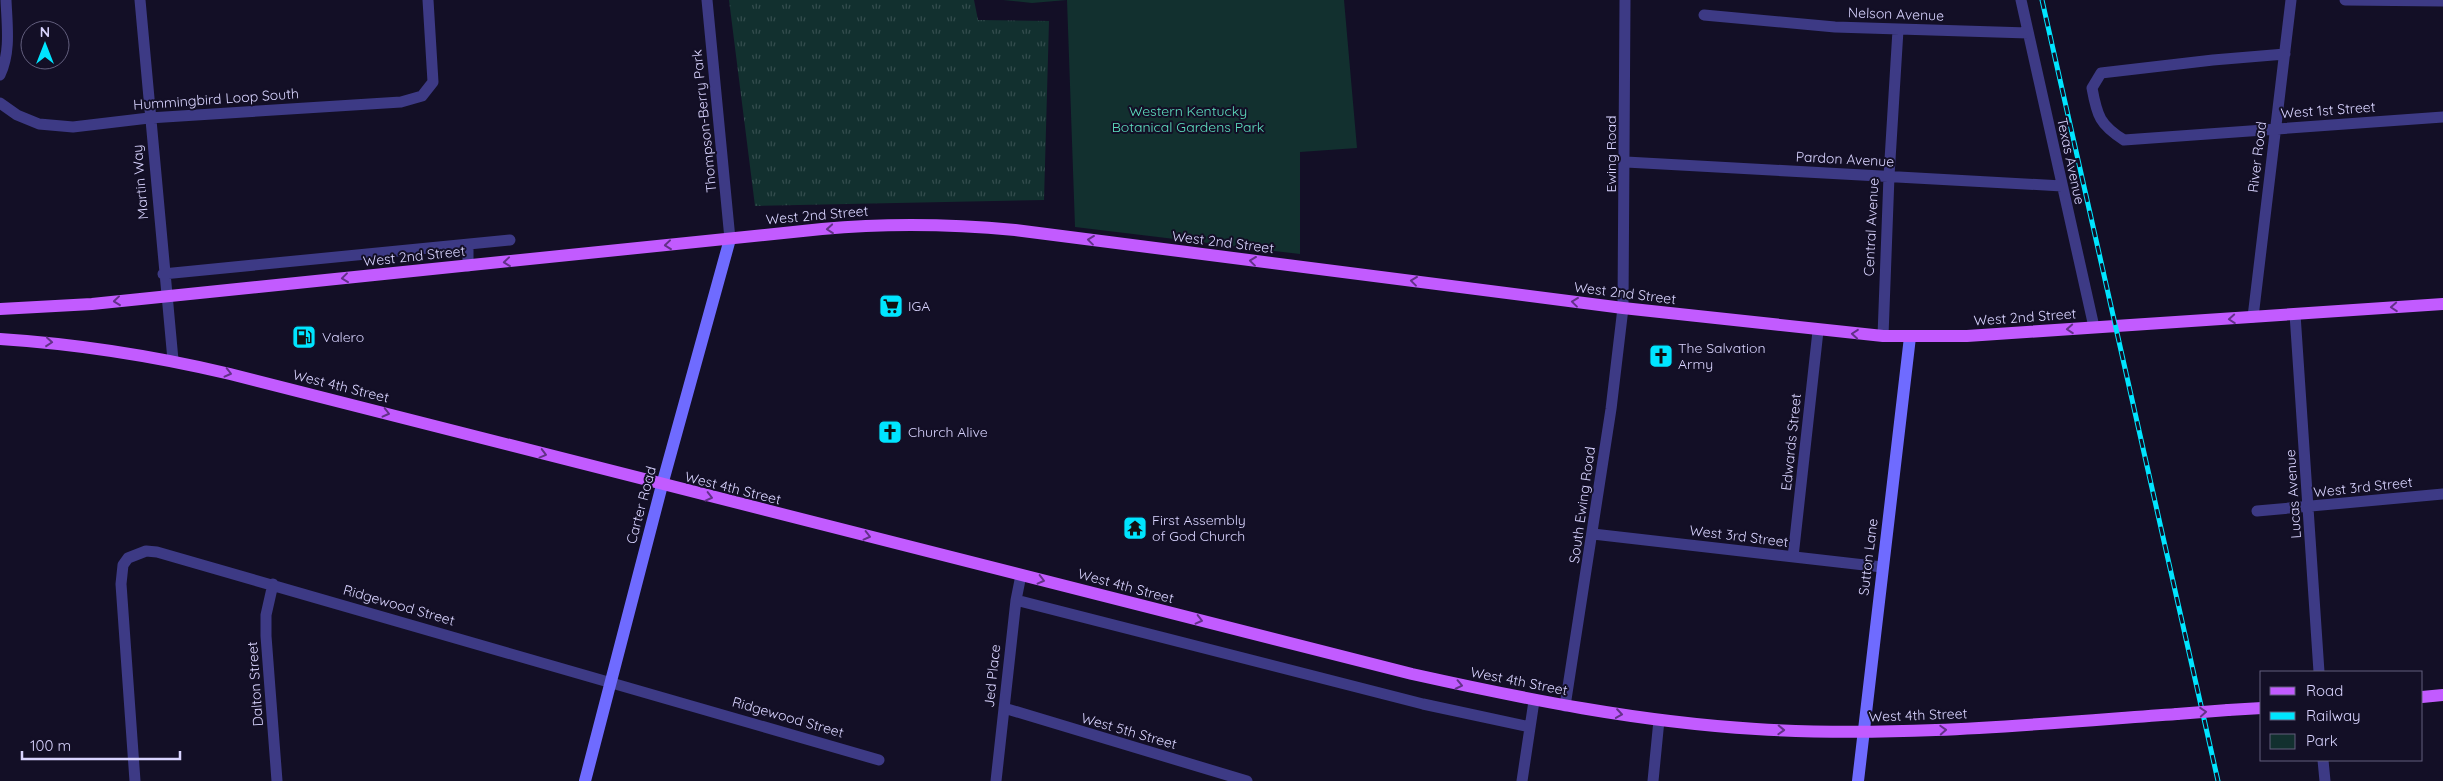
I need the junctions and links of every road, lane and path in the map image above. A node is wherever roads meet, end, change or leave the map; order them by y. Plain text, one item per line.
1 (6, 0) edge
2 (140, 0) edge
3 (428, 0) edge
4 (708, 0) edge
5 (1626, 0) edge
6 (2021, 0) edge
7 (2291, 0) edge
8 (2345, 0) edge
9 (2443, 0) edge
10 (1704, 16) dead end
11 (1898, 30) junction
12 (2028, 33) junction
13 (2285, 54) junction
14 (0, 75) edge
15 (0, 102) edge
16 (2443, 117) edge
17 (149, 118) junction
18 (2276, 129) junction
19 (1626, 162) junction
20 (1889, 176) junction
21 (2062, 186) junction
22 (730, 239) junction
23 (510, 240) dead end
24 (468, 245) junction
25 (468, 266) junction
26 (164, 274) junction
27 (166, 297) junction
28 (2443, 304) edge
29 (1623, 308) junction
30 (0, 309) edge
31 (2296, 314) junction
32 (2253, 317) junction
33 (2094, 327) junction
34 (1818, 330) junction
35 (1883, 336) junction
36 (1910, 337) junction
37 (0, 339) edge
38 (173, 360) junction
39 (662, 485) junction
40 (2443, 494) edge
41 (2309, 507) junction
42 (2257, 511) dead end
43 (1593, 534) junction
44 (1793, 557) junction
45 (1882, 567) junction
46 (1021, 575) junction
47 (273, 584) junction
48 (1016, 600) junction
49 (2319, 671) edge
50 (610, 682) junction
51 (2443, 696) edge
52 (2423, 697) edge
53 (1534, 701) junction
54 (1565, 706) junction
55 (1004, 708) junction
56 (2260, 708) edge
57 (1659, 720) junction
58 (1530, 727) junction
59 (1864, 732) junction
60 (879, 760) dead end
61 (2323, 761) edge
62 (135, 781) edge
63 (277, 781) edge
64 (585, 781) edge
65 (996, 781) edge
66 (1247, 781) edge
67 (1522, 781) edge
68 (1653, 781) edge
69 (1858, 781) edge
70 (2325, 781) edge

1 - 14 street
2 - 17 street, Martin Way
3 - 17 street, Hummingbird Loop South
4 - 22 street, Thompson-Berry Park
5 - 19 street, Ewing Road
6 - 12 street, Texas Avenue
7 - 13 street, River Road
8 - 9 street
10 - 11 street, Nelson Avenue
11 - 12 street, Nelson Avenue
11 - 20 street, Central Avenue
12 - 21 street, Texas Avenue
13 - 18 street, River Road
13 - 18 street, West 1st Street
15 - 17 street, Hummingbird Loop South
16 - 18 street, West 1st Street
17 - 26 street, Martin Way
18 - 32 street, River Road
19 - 20 street, Pardon Avenue
19 - 29 street, Ewing Road
20 - 21 street, Pardon Avenue
20 - 35 street, Central Avenue
21 - 33 street, Texas Avenue
22 -> 25 main road, West 2nd Street
29 -> 22 main road, West 2nd Street
22 - 39 main road, Carter Road
23 - 24 street, West 2nd Street
24 - 25 street
24 - 26 street, West 2nd Street
25 -> 27 main road, West 2nd Street
26 - 27 street, Martin Way
27 -> 30 main road, West 2nd Street
27 - 38 street, Martin Way
28 -> 31 main road, West 2nd Street
29 - 34 main road, West 2nd Street
29 - 43 street, South Ewing Road
31 - 32 main road, West 2nd Street
31 - 41 street, Lucas Avenue
32 -> 33 main road, West 2nd Street
33 -> 36 main road, West 2nd Street
35 -> 34 main road, West 2nd Street
34 - 44 street, Edwards Street
35 - 36 main road, West 2nd Street
36 - 45 main road, Sutton Lane
37 -> 38 main road, West 4th Street
38 -> 39 main road, West 4th Street
39 -> 46 main road, West 4th Street
39 - 50 main road, Carter Road
40 - 41 street, West 3rd Street
41 - 42 street, West 3rd Street
41 - 49 street, Lucas Avenue
43 - 44 street, West 3rd Street
43 - 54 street, South Ewing Road
44 - 45 street, West 3rd Street
45 - 59 main road, Sutton Lane
46 - 48 street, Jed Place
46 -> 53 main road, West 4th Street
47 - 50 street, Ridgewood Street
47 - 62 street, Ridgewood Street
47 - 63 street, Dalton Street
48 - 55 street, Jed Place
48 - 58 street
50 - 60 street, Ridgewood Street
50 - 64 main road, Carter Road
51 - 52 main road
53 - 54 main road, West 4th Street
53 - 58 street
54 -> 57 main road, West 4th Street
55 - 65 street, Jed Place
55 - 66 street, West 5th Street
59 -> 56 main road, West 4th Street, bridge
57 -> 59 main road, West 4th Street
57 - 68 street
58 - 67 street
59 - 69 main road, Sutton Lane
61 - 70 street

